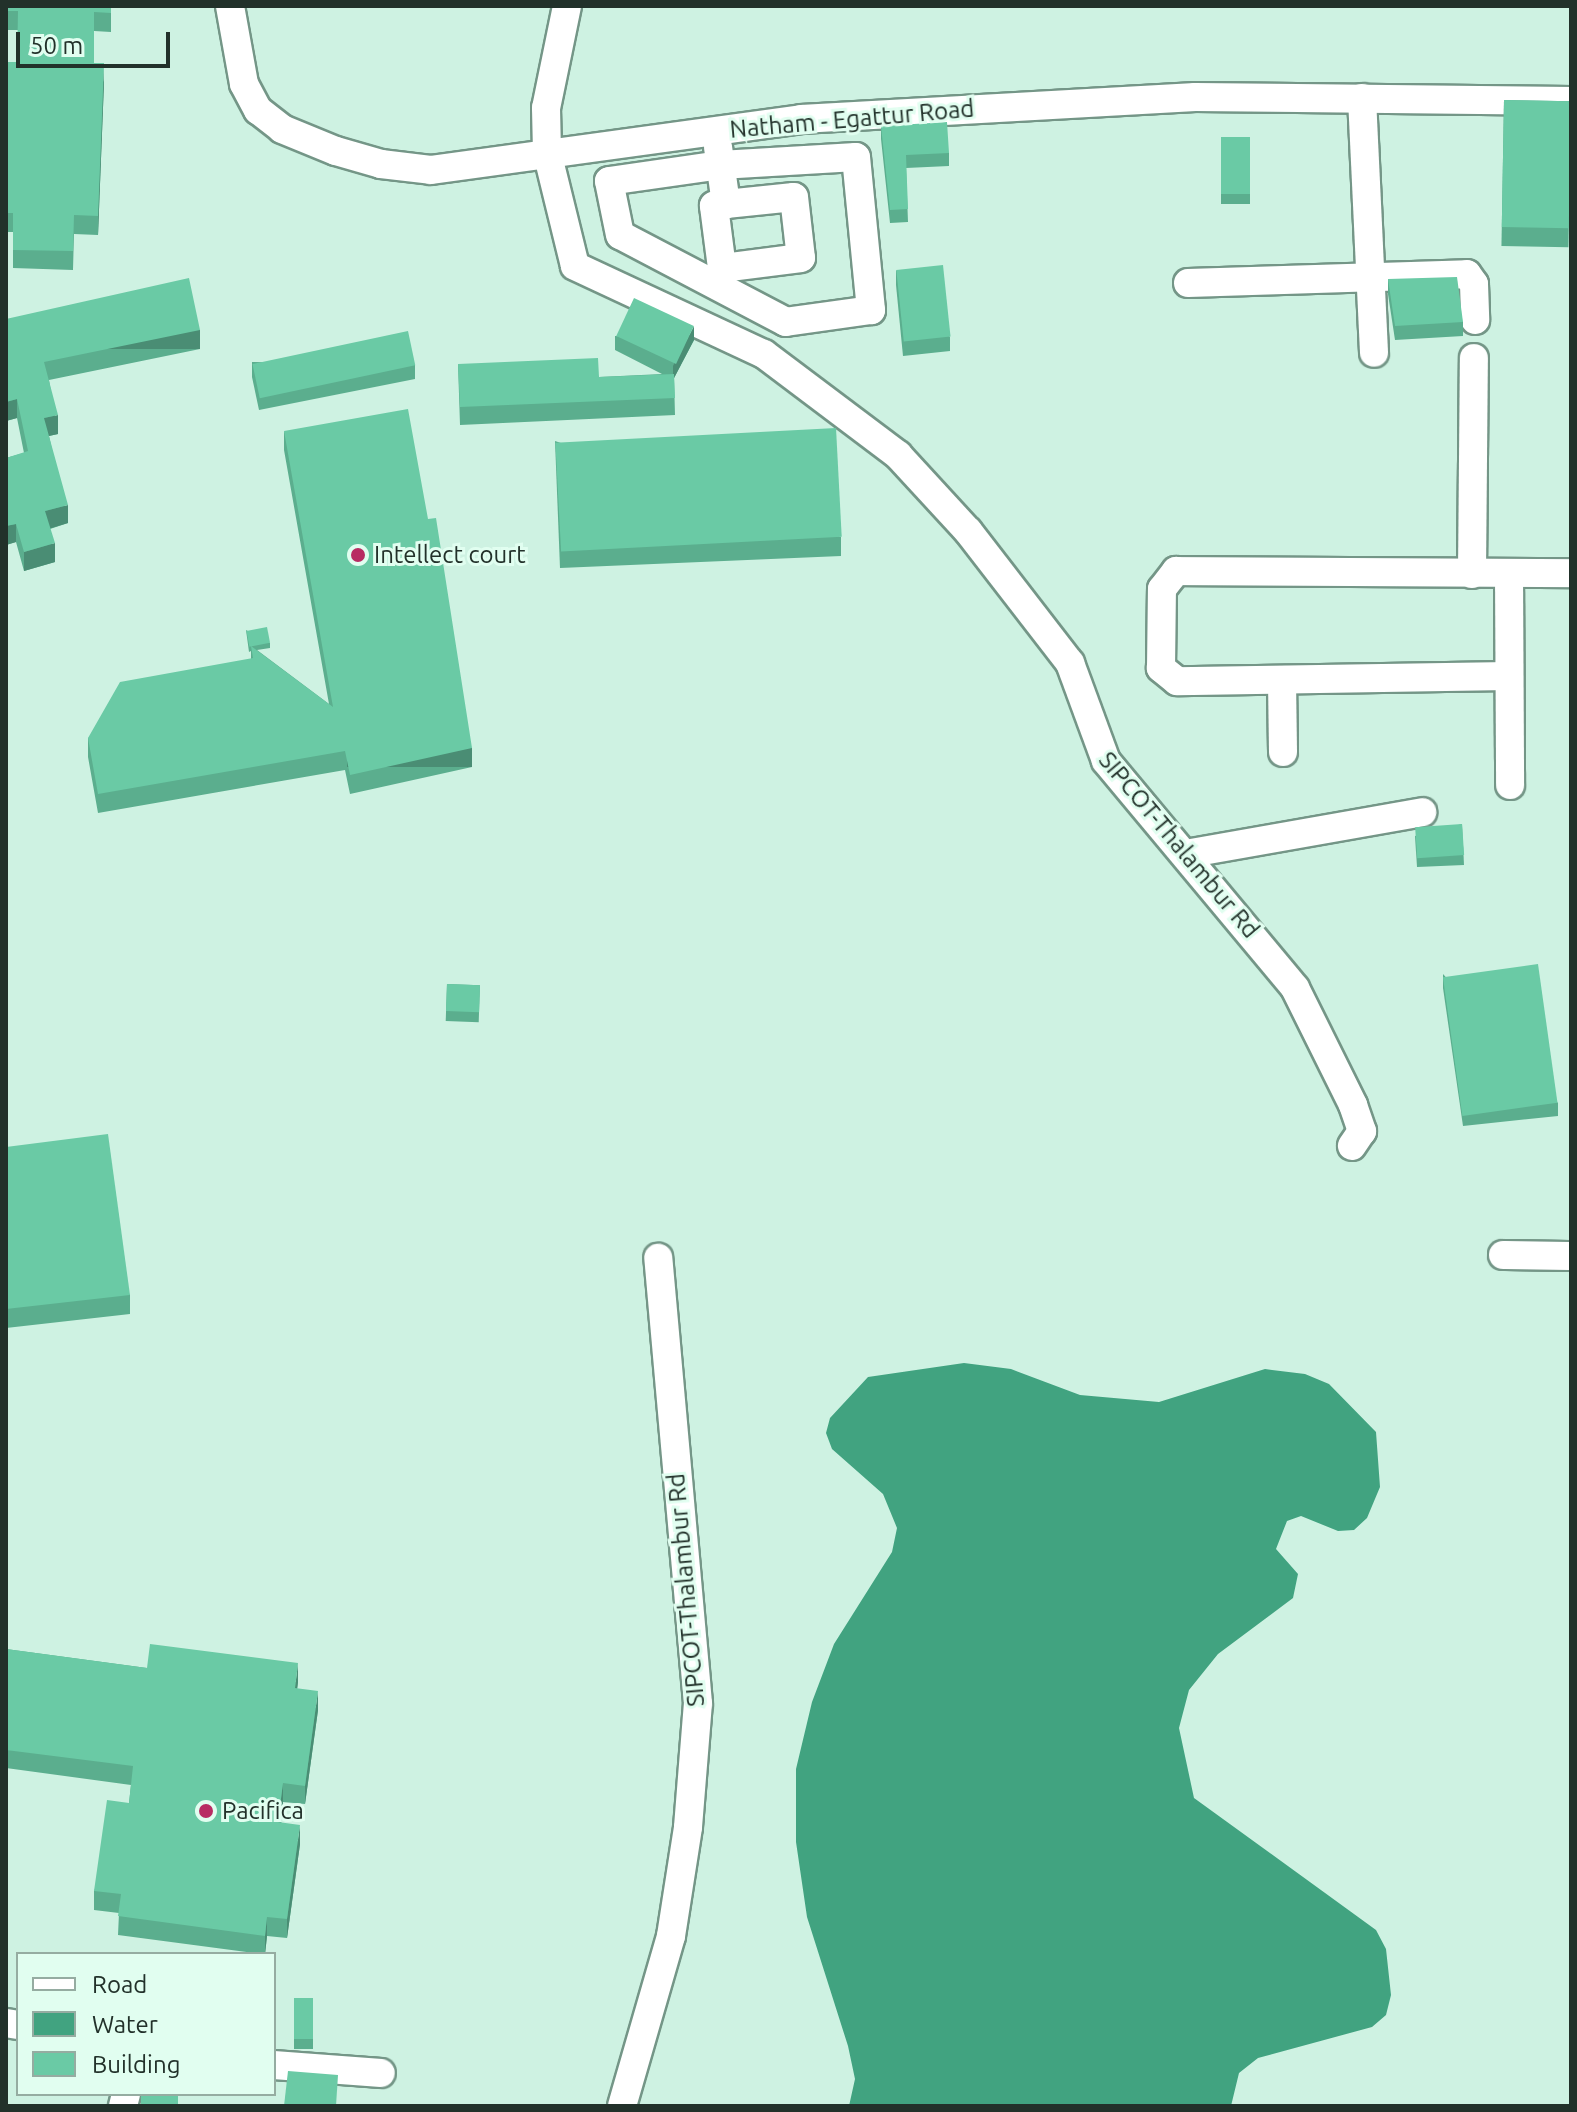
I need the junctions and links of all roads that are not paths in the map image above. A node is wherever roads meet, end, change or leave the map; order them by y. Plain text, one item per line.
1 (230, 6) edge
2 (567, 6) edge
3 (1362, 98) junction
4 (1571, 101) edge
5 (716, 130) junction
6 (547, 152) junction
7 (720, 165) junction
8 (726, 204) dead end
9 (1372, 277) junction
10 (1188, 283) dead end
11 (1475, 320) dead end
12 (1374, 353) dead end
13 (1474, 358) dead end
14 (1509, 573) junction
15 (1571, 573) edge
16 (1472, 574) junction
17 (1509, 676) junction
18 (1282, 680) junction
19 (1283, 752) dead end
20 (1510, 785) dead end
21 (1422, 812) dead end
22 (1185, 854) junction
23 (1352, 1146) dead end
24 (1503, 1255) dead end
25 (1571, 1256) edge
26 (658, 1258) dead end
27 (276, 2065) edge
28 (381, 2073) dead end
29 (622, 2106) edge

1 - 6 street, Natham - Egattur Road
2 - 6 street, SIPCOT-Thalambur Rd
3 - 4 street, Natham - Egattur Road
3 - 5 street, Natham - Egattur Road
3 - 9 street
5 - 6 street, Natham - Egattur Road
5 - 7 street
6 - 22 street, SIPCOT-Thalambur Rd
7 - 7 street
7 - 8 street
9 - 10 street
9 - 11 street
9 - 12 street
13 - 16 street
14 - 15 street
14 - 16 street
14 - 17 street
16 - 18 street
17 - 18 street
17 - 20 street
18 - 19 street
21 - 22 street
22 - 23 street, SIPCOT-Thalambur Rd
24 - 25 street
26 - 29 street, SIPCOT-Thalambur Rd
27 - 28 street

